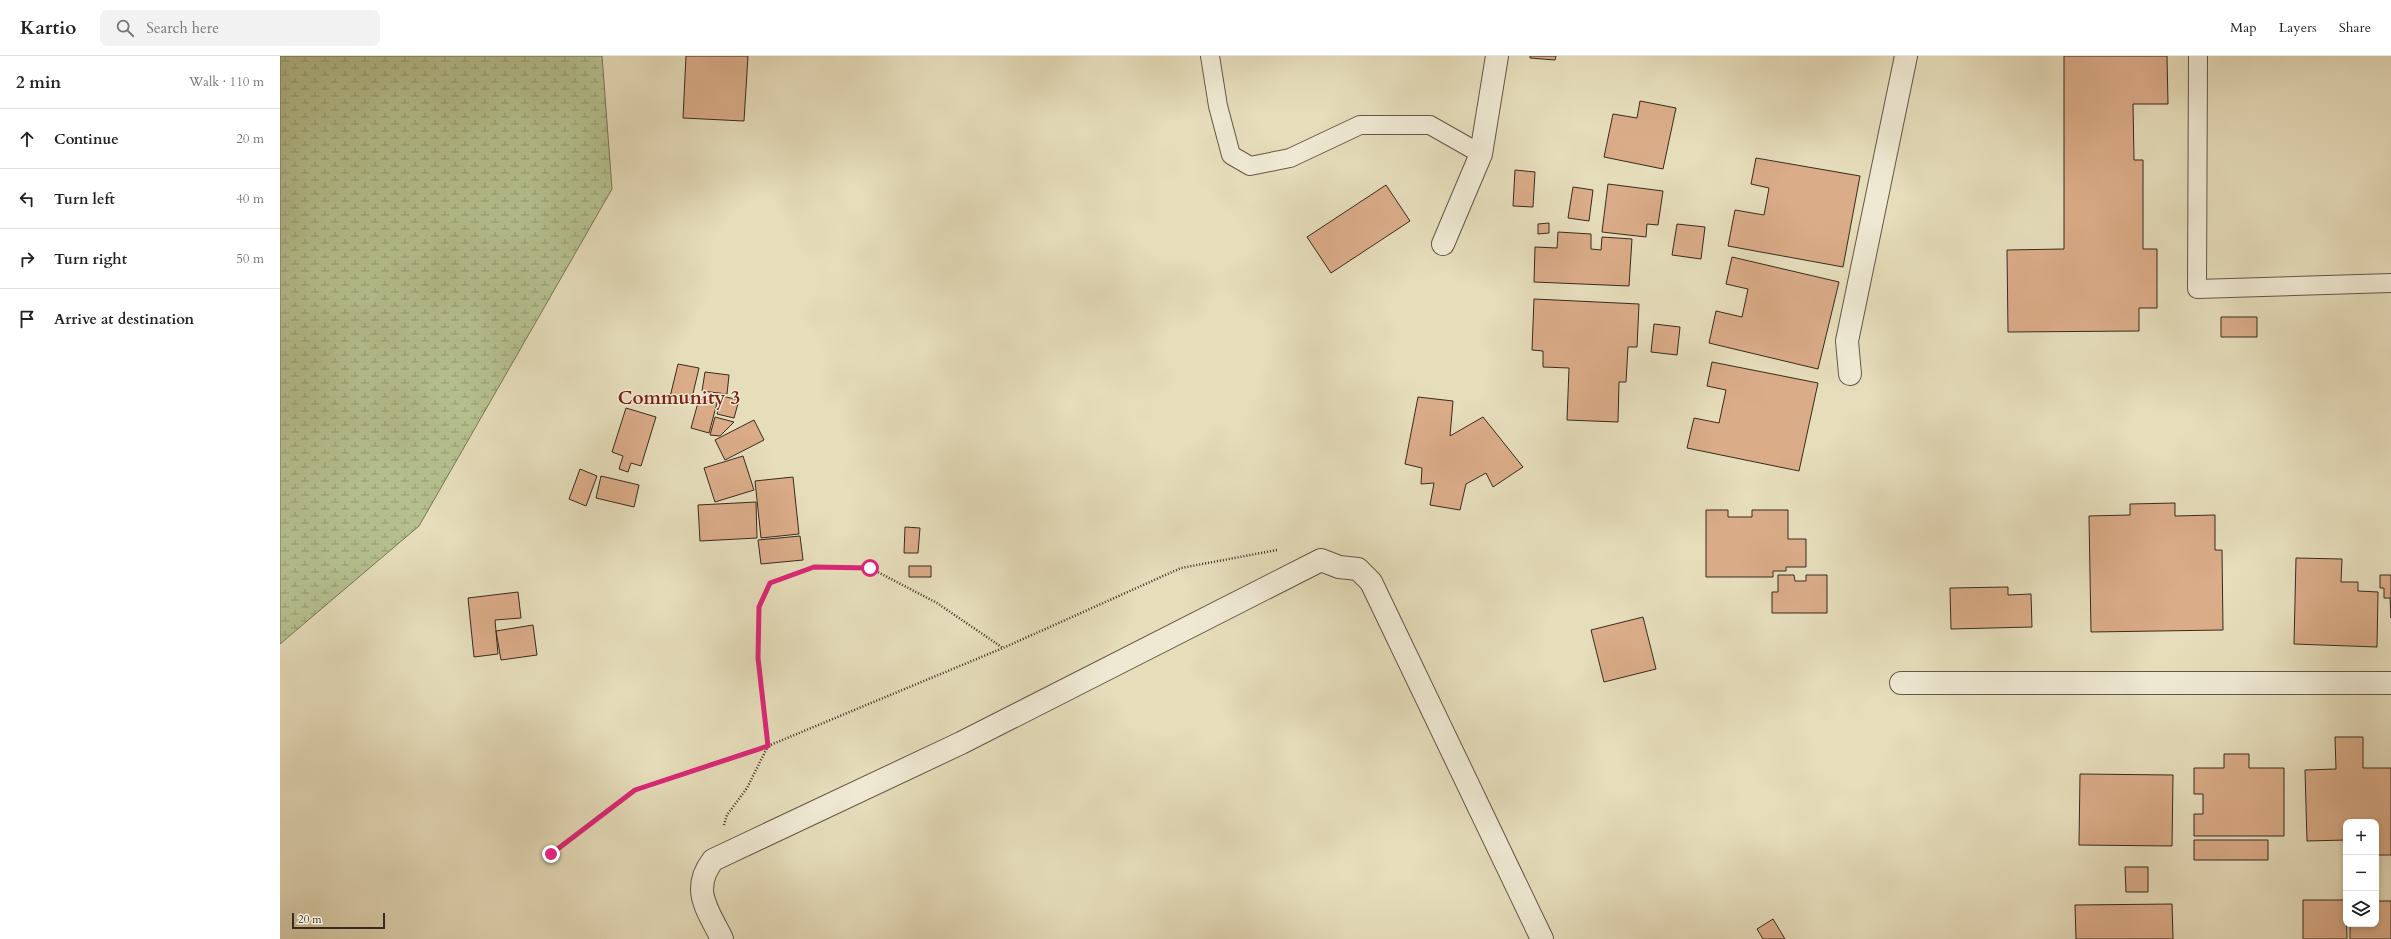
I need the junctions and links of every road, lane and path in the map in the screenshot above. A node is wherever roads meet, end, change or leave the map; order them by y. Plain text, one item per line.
1 (1210, 56) edge
2 (1497, 56) edge
3 (1906, 56) edge
4 (2198, 56) edge
5 (1481, 154) junction
6 (1443, 244) dead end
7 (2391, 283) edge
8 (1850, 374) dead end
9 (1321, 560) junction
10 (1004, 648) junction
11 (1901, 683) dead end
12 (2391, 683) edge
13 (768, 746) junction
14 (551, 854) dead end
15 (713, 860) junction
16 (722, 939) edge
17 (1542, 939) edge

1 - 5 lane
2 - 5 street
3 - 8 street
4 - 7 lane
5 - 6 street
9 - 10 path
9 - 15 street
9 - 17 street
10 - 13 path
10 - 13 path
11 - 12 street
13 - 14 path
13 - 15 path
15 - 16 street

